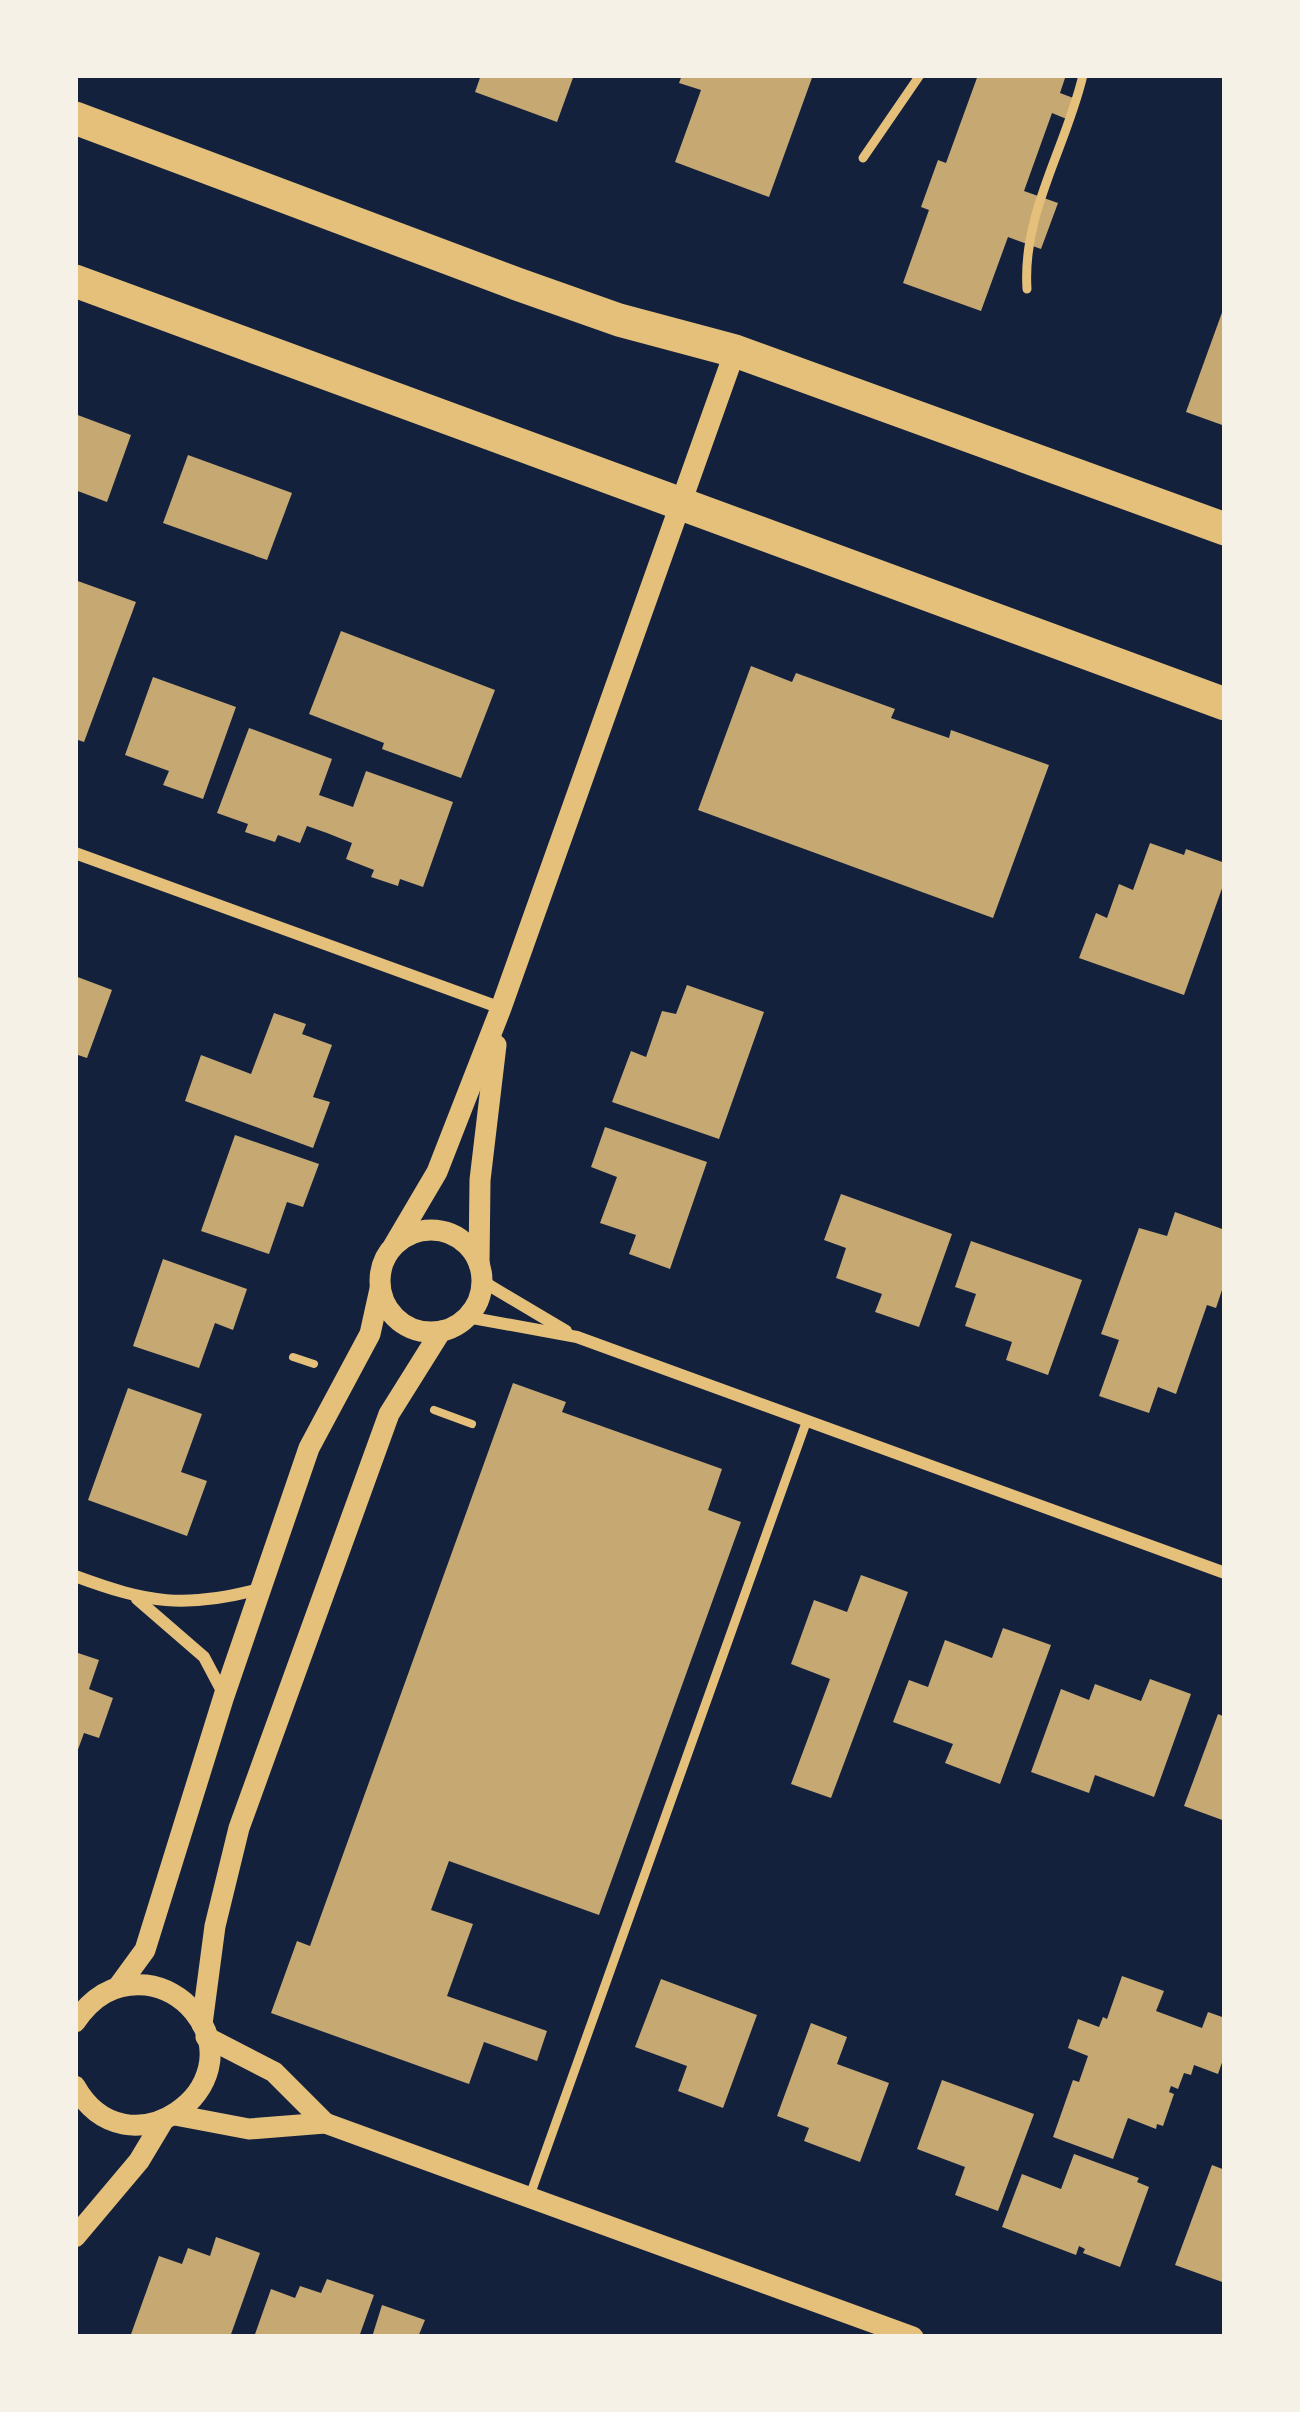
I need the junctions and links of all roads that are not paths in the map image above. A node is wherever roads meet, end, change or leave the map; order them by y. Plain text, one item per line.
1 (920, 75) edge
2 (1083, 75) edge
3 (75, 118) edge
4 (862, 158) dead end
5 (75, 281) edge
6 (1027, 290) dead end
7 (735, 351) junction
8 (682, 505) junction
9 (1225, 529) edge
10 (1225, 704) edge
11 (75, 853) edge
12 (501, 1008) junction
13 (394, 1245) junction
14 (481, 1273) junction
15 (380, 1289) junction
16 (466, 1317) junction
17 (441, 1331) junction
18 (577, 1337) junction
19 (807, 1420) junction
20 (1225, 1573) edge
21 (75, 1576) edge
22 (261, 1589) junction
23 (136, 1598) junction
24 (224, 1696) junction
25 (118, 1987) junction
26 (79, 2010) edge
27 (204, 2030) junction
28 (76, 2093) edge
29 (169, 2118) junction
30 (325, 2123) junction
31 (529, 2198) junction
32 (75, 2237) edge
33 (913, 2337) edge

1 - 4 lane
2 - 6 lane
3 - 7 highway
5 - 8 highway
7 - 8 street
7 - 9 highway
8 - 10 highway
8 - 12 street
11 - 12 street
12 - 13 street
12 - 14 street
13 - 14 street
13 - 15 street
14 - 16 street
14 - 18 street
15 - 17 street
15 - 22 street
16 - 17 street
16 - 18 street
17 - 27 street
18 - 19 street
19 - 20 street
19 - 31 lane
21 - 23 street
22 - 23 street
22 - 24 street
23 - 24 street
24 - 25 street
25 - 26 street
25 - 27 street
27 - 29 street
27 - 30 street
28 - 29 street
29 - 30 street
29 - 32 street
30 - 31 street
31 - 33 street

